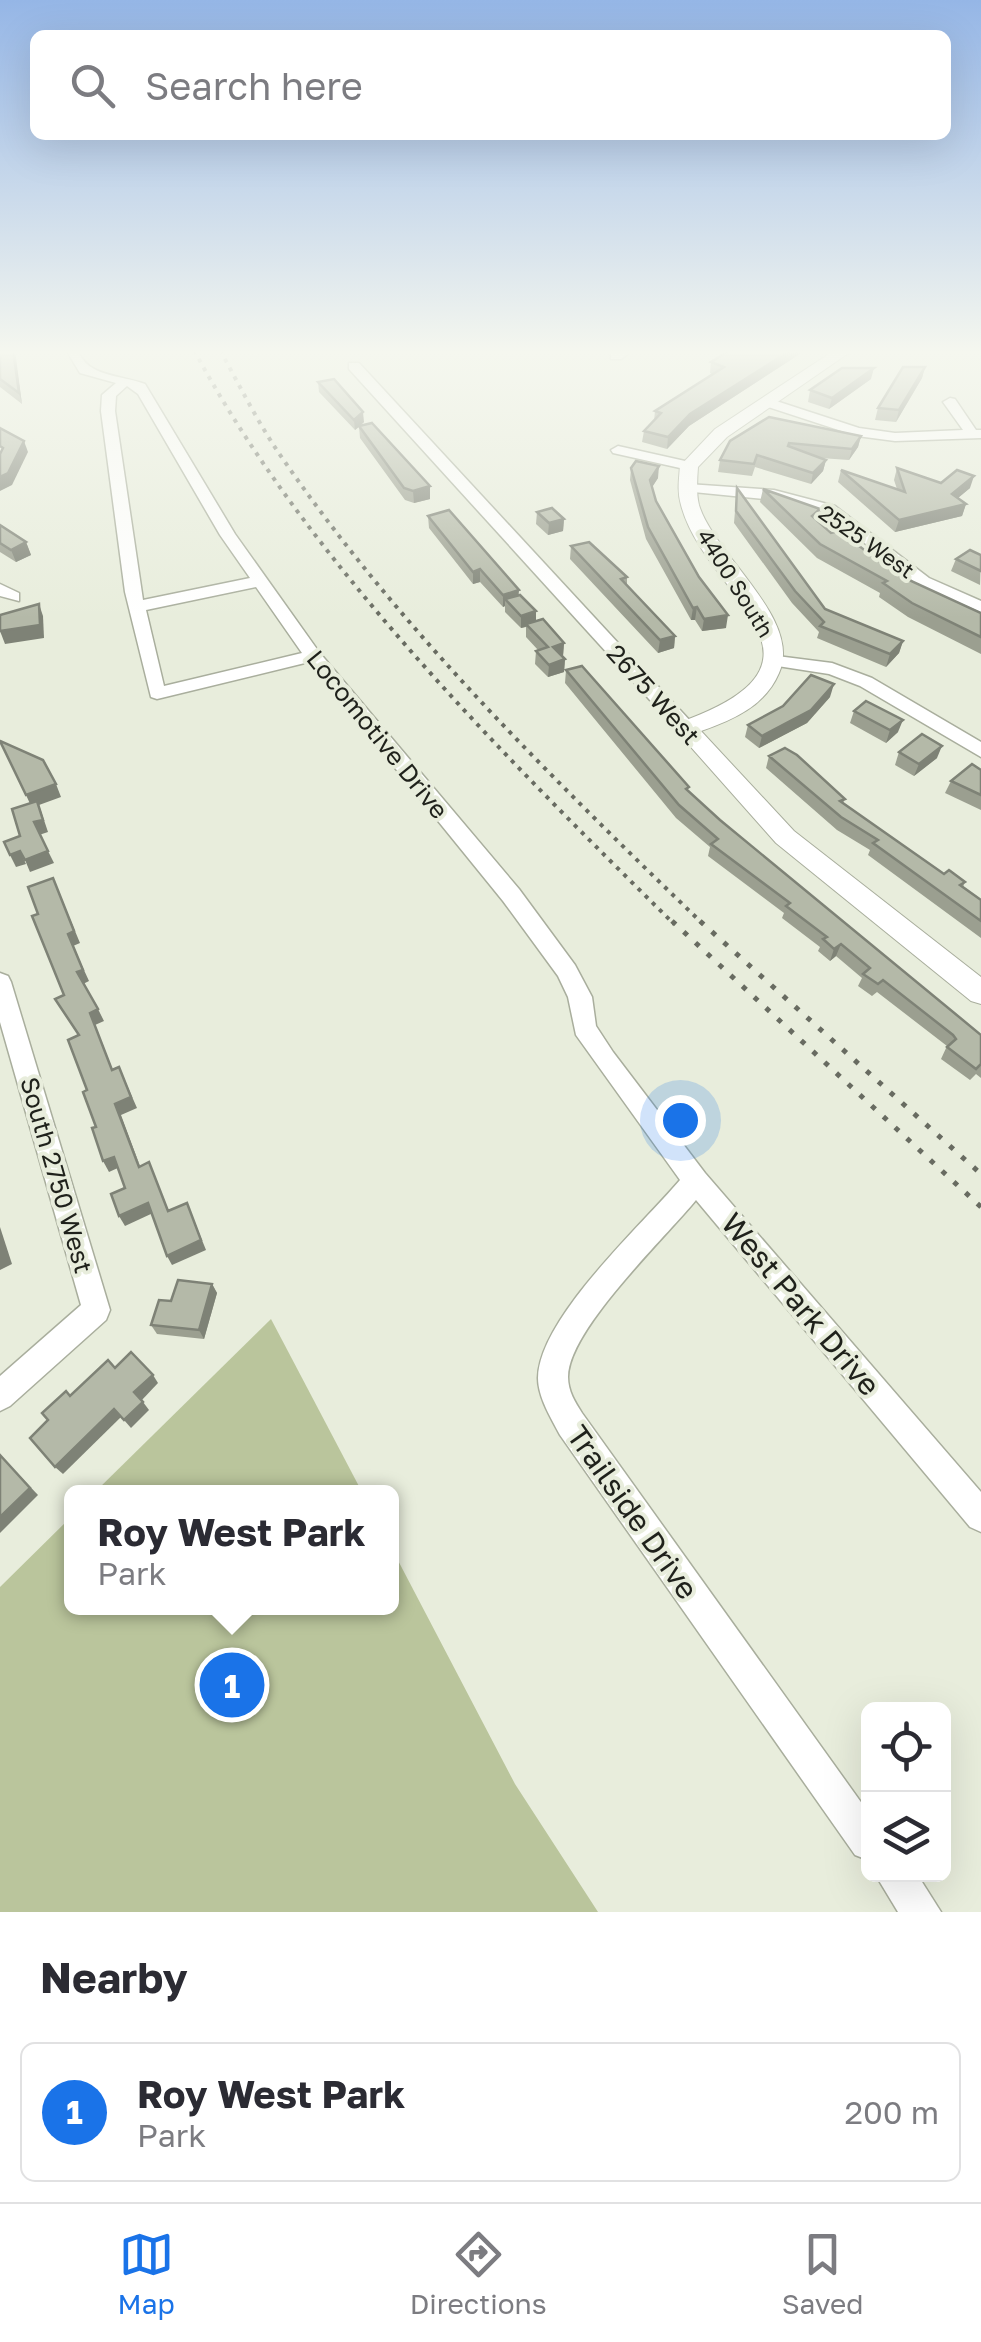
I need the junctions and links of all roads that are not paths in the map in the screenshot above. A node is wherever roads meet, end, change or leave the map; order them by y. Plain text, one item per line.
1 (113, 439) edge
2 (171, 439) edge
3 (421, 439) edge
4 (714, 439) edge
5 (618, 450) dead end
6 (689, 466) junction
7 (688, 488) junction
8 (261, 581) junction
9 (136, 606) junction
10 (981, 607) edge
11 (314, 656) junction
12 (776, 661) junction
13 (686, 728) junction
14 (981, 751) edge
15 (0, 982) edge
16 (981, 993) edge
17 (6, 1021) edge
18 (627, 1089) joint
19 (696, 1181) junction
20 (0, 1396) edge
21 (981, 1516) edge
22 (861, 1832) edge
23 (899, 1882) edge
24 (922, 1912) edge

1 - 9 street
2 - 8 street, Locomotive Drive
3 - 13 street, 2675 West
4 - 6 street
5 - 6 street
6 - 7 street, 4400 South
7 - 10 street, 2525 West
7 - 12 street, 4400 South
8 - 9 street
8 - 11 street, Locomotive Drive
9 - 11 street
11 - 18 street, Locomotive Drive
12 - 13 street, 4400 South
12 - 14 street
13 - 16 street, 2675 West
15 - 17 street, South 2750 West
17 - 20 street, South 2750 West
18 - 19 street, West Park Drive
19 - 21 street, West Park Drive
19 - 22 street, Trailside Drive
23 - 24 street

